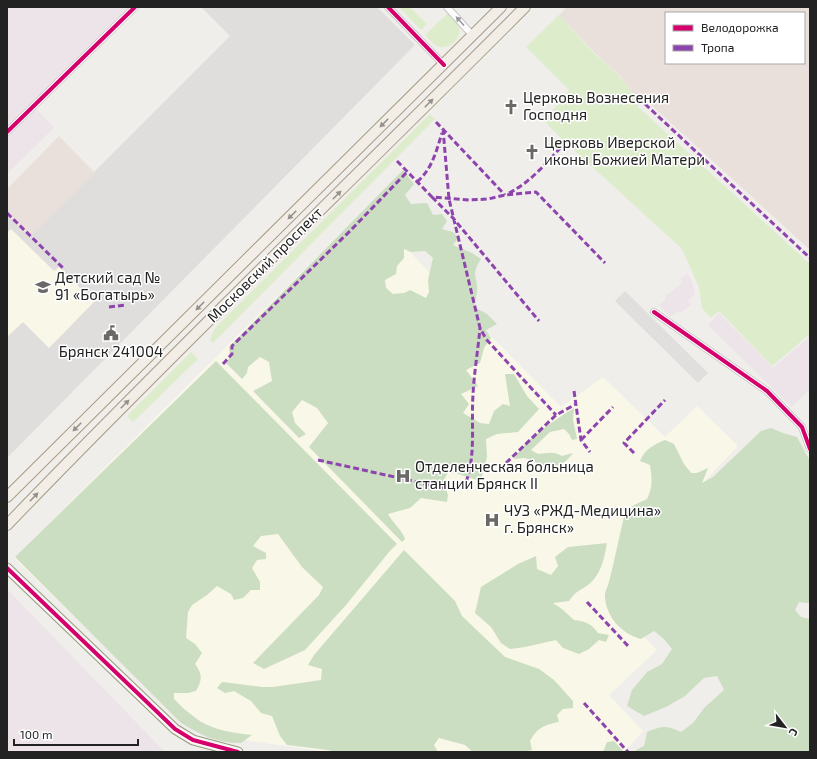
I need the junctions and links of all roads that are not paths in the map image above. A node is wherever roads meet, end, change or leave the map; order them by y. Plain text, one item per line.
1 (135, 7) edge
2 (388, 7) edge
3 (446, 7) edge
4 (501, 7) edge
5 (525, 7) edge
6 (473, 36) junction
7 (485, 47) junction
8 (444, 65) junction
9 (456, 76) junction
10 (7, 132) edge
11 (654, 312) dead end
12 (810, 449) edge
13 (7, 497) edge
14 (7, 525) edge
15 (7, 568) edge
16 (238, 752) edge

1 - 10 street
2 - 8 street
6 -> 3 street
4 - 6 main road, Московский проспект
5 - 7 main road, Московский проспект
6 - 7 main road
6 - 8 main road, Московский проспект
7 - 9 main road, Московский проспект
8 - 9 main road
8 -> 13 main road, Московский проспект
14 -> 9 main road, Московский проспект
11 - 12 street
15 - 16 street

